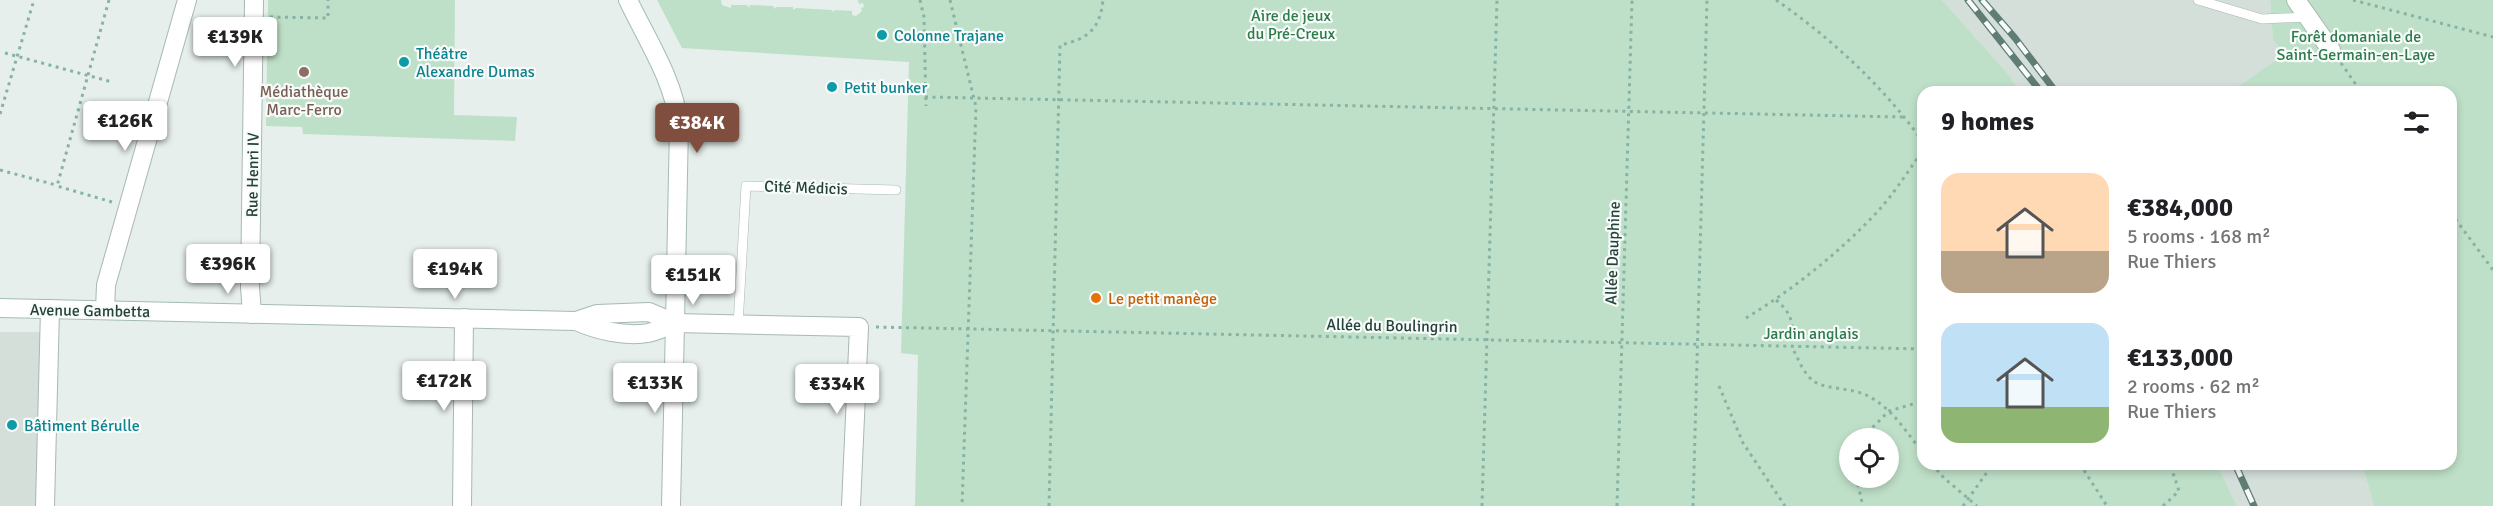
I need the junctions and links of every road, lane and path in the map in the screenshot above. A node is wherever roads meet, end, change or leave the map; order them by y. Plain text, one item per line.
1 (34, 0) edge
2 (109, 0) edge
3 (188, 0) edge
4 (328, 0) edge
5 (628, 0) edge
6 (920, 0) edge
7 (950, 0) edge
8 (1103, 0) edge
9 (1497, 0) edge
10 (1632, 0) edge
11 (1707, 0) edge
12 (1776, 0) edge
13 (2198, 0) edge
14 (2296, 0) edge
15 (2353, 0) edge
16 (254, 8) edge
17 (2308, 17) junction
18 (2493, 37) edge
19 (2331, 50) joint
20 (5, 53) dead end
21 (17, 57) junction
22 (88, 76) junction
23 (112, 82) dead end
24 (2357, 86) edge
25 (925, 97) junction
26 (975, 98) junction
27 (1058, 100) junction
28 (926, 105) dead end
29 (1493, 109) junction
30 (1629, 111) junction
31 (1704, 113) junction
32 (0, 114) edge
33 (1903, 117) junction
34 (1917, 134) edge
35 (1917, 158) edge
36 (0, 170) edge
37 (57, 186) junction
38 (896, 190) dead end
39 (128, 207) junction
40 (2457, 221) edge
41 (2493, 270) edge
42 (1776, 300) junction
43 (0, 308) edge
44 (50, 309) junction
45 (105, 310) junction
46 (252, 314) junction
47 (464, 318) junction
48 (1746, 318) dead end
49 (675, 323) junction
50 (738, 324) junction
51 (860, 327) junction
52 (968, 328) junction
53 (1053, 330) junction
54 (1486, 339) junction
55 (1793, 339) dead end
56 (1622, 342) junction
57 (1698, 344) junction
58 (1917, 349) edge
59 (1794, 351) dead end
60 (1719, 386) dead end
61 (1917, 403) edge
62 (1889, 411) junction
63 (1872, 428) edge
64 (1917, 446) edge
65 (1937, 470) edge
66 (1990, 470) edge
67 (2084, 470) edge
68 (2172, 470) edge
69 (1859, 488) edge
70 (1969, 498) junction
71 (45, 506) edge
72 (462, 506) edge
73 (671, 506) edge
74 (851, 506) edge
75 (962, 506) edge
76 (1049, 506) edge
77 (1482, 506) edge
78 (1617, 506) edge
79 (1693, 506) edge
80 (1785, 506) edge
81 (1863, 506) edge
82 (1963, 506) edge
83 (1977, 506) edge
84 (2107, 506) edge
85 (2163, 506) edge

1 - 21 path
2 - 22 path
3 - 39 street
4 - 16 path
5 - 49 street
6 - 25 path
7 - 26 path
8 - 27 path
9 - 29 path
10 - 30 path, Allée Dauphine
11 - 31 path
12 - 33 path
13 - 17 lane
14 - 17 street
15 - 18 path
16 - 46 street, Rue Henri IV
17 - 19 street
19 - 24 path
20 - 21 path
21 - 22 path
21 - 32 path
22 - 23 path
22 - 37 path
25 - 26 path
25 - 28 path
26 - 27 path
26 - 52 path
27 - 29 path
27 - 53 path
29 - 30 path
29 - 54 path
30 - 31 path
30 - 56 path, Allée Dauphine
31 - 33 path
31 - 57 path
33 - 34 path
35 - 42 path
36 - 37 path
37 - 39 path
38 - 50 lane, Cité Médicis
39 - 45 street
40 - 41 path
42 - 48 path
42 - 55 path
43 - 44 street, Avenue Gambetta
44 - 45 street, Avenue Gambetta
44 - 71 street
45 - 46 street, Avenue Gambetta
46 - 47 street, Avenue Gambetta
47 - 49 street, Avenue Gambetta
47 - 72 street
49 - 50 street
49 - 73 street
50 - 51 street
51 - 52 path, Allée du Boulingrin
51 - 74 street
52 - 53 path, Allée du Boulingrin
52 - 75 path
53 - 54 path, Allée du Boulingrin
53 - 76 path
54 - 56 path, Allée du Boulingrin
54 - 77 path
56 - 57 path, Allée du Boulingrin
56 - 78 path, Allée Dauphine
57 - 58 path, Allée du Boulingrin
57 - 79 path
59 - 62 path
60 - 80 path
61 - 62 path
62 - 63 path
62 - 64 path
65 - 70 path
66 - 70 path
67 - 84 path
68 - 85 path
69 - 81 path
70 - 82 path
70 - 83 path

